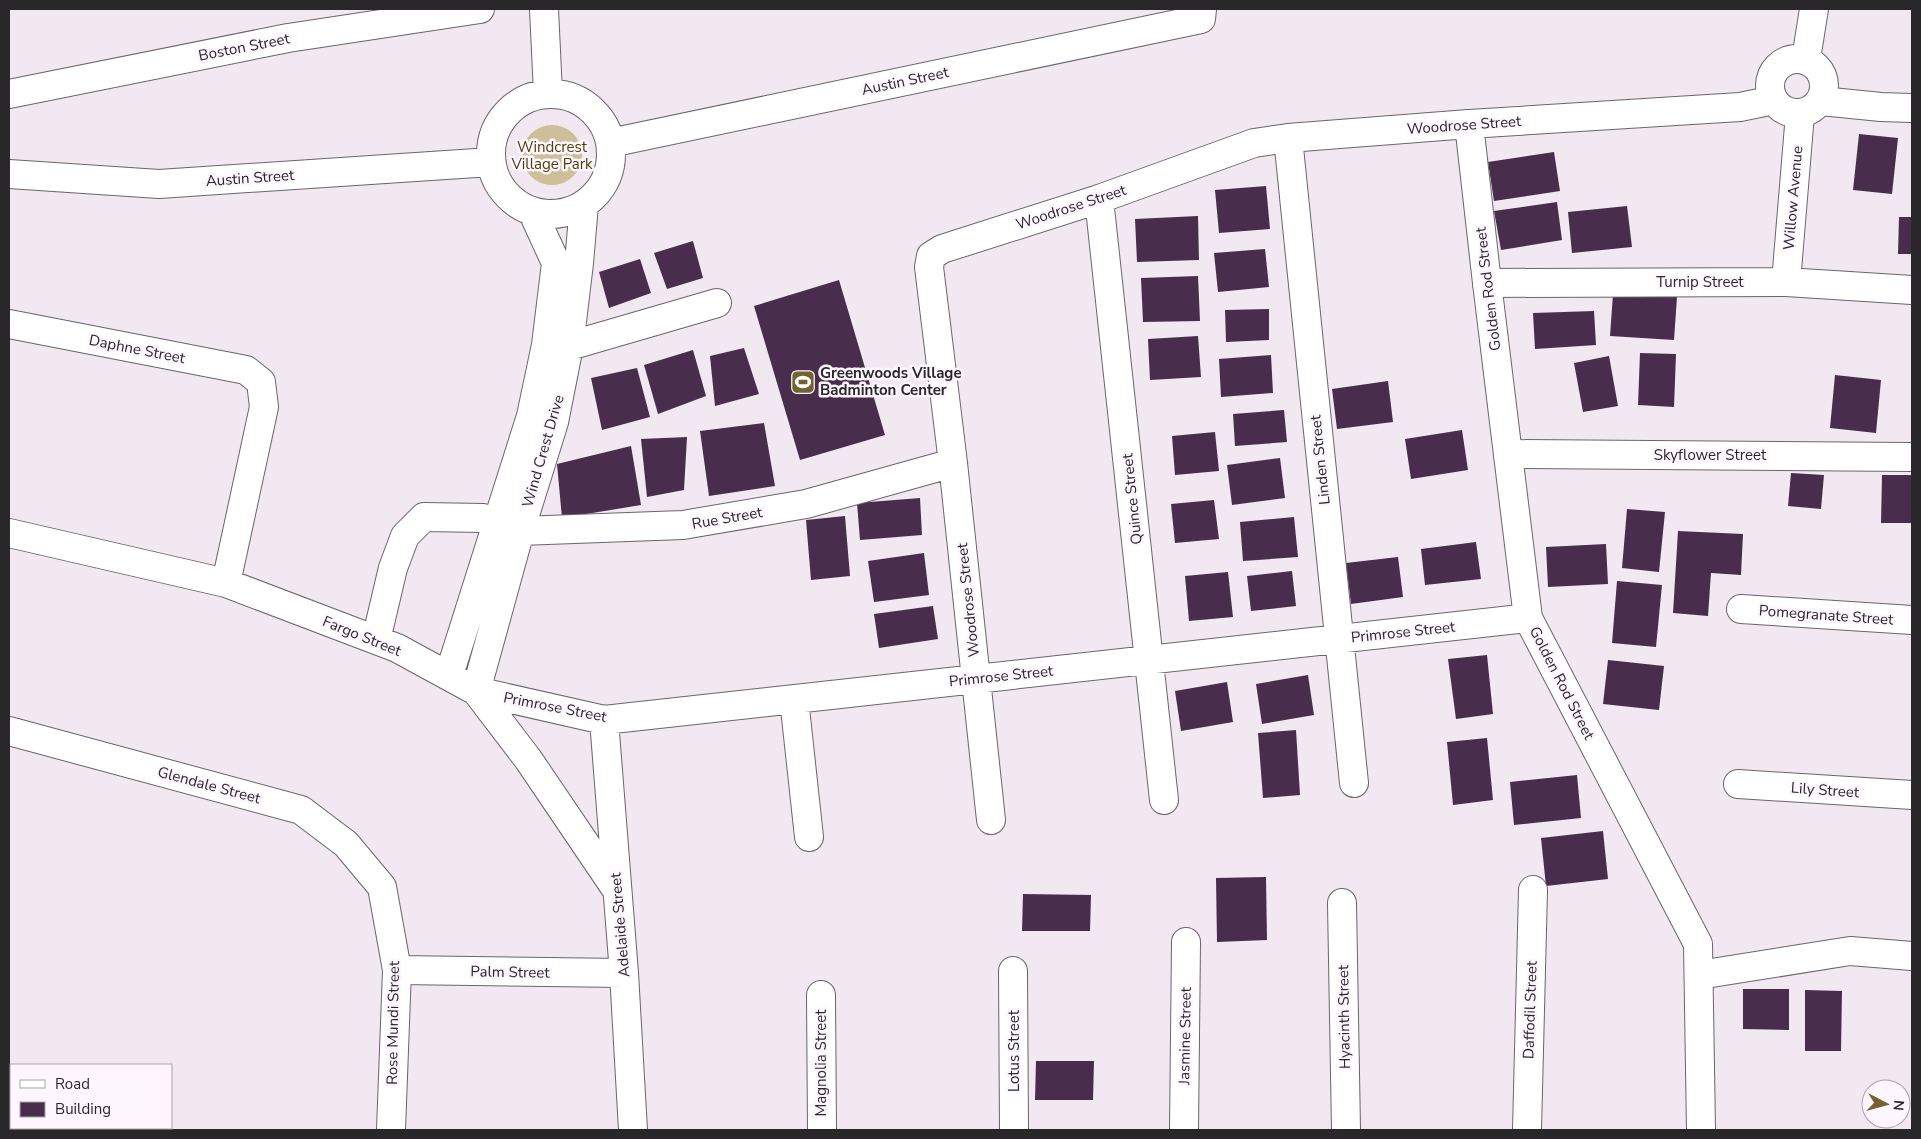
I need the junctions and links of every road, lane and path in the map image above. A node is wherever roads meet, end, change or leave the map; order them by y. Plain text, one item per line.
1 (480, 9) edge
2 (544, 9) edge
3 (1814, 9) edge
4 (1201, 14) edge
5 (1806, 59) junction
6 (548, 93) junction
7 (9, 94) edge
8 (1774, 100) junction
9 (1810, 107) junction
10 (1912, 108) edge
11 (1469, 124) junction
12 (1288, 138) junction
13 (610, 143) junction
14 (491, 162) junction
15 (9, 174) edge
16 (1099, 198) junction
17 (584, 205) junction
18 (533, 213) junction
19 (1786, 282) junction
20 (1487, 284) junction
21 (1912, 290) edge
22 (717, 303) dead end
23 (9, 324) edge
24 (570, 346) junction
25 (1508, 454) junction
26 (1912, 457) edge
27 (953, 463) junction
28 (509, 527) junction
29 (9, 533) edge
30 (226, 583) junction
31 (1741, 609) dead end
32 (1528, 618) junction
33 (1912, 620) edge
34 (1338, 639) junction
35 (376, 640) junction
36 (1149, 660) junction
37 (449, 676) junction
38 (976, 679) junction
39 (476, 691) junction
40 (794, 699) junction
41 (604, 720) junction
42 (9, 731) edge
43 (1354, 783) dead end
44 (1738, 784) dead end
45 (1912, 795) edge
46 (1164, 800) dead end
47 (991, 820) dead end
48 (809, 837) dead end
49 (382, 887) joint
50 (616, 888) junction
51 (1533, 890) dead end
52 (1342, 903) dead end
53 (1186, 942) dead end
54 (1912, 956) edge
55 (397, 970) junction
56 (1013, 971) dead end
57 (624, 973) junction
58 (1699, 976) junction
59 (821, 995) dead end
60 (391, 1130) edge
61 (633, 1130) edge
62 (822, 1130) edge
63 (1014, 1130) edge
64 (1184, 1130) edge
65 (1346, 1130) edge
66 (1526, 1130) edge
67 (1701, 1130) edge

1 - 7 street, Boston Street
2 - 6 street
3 - 5 street
4 - 13 street, Austin Street
5 - 8 street
5 - 9 street, Willow Avenue
6 - 13 street
6 - 14 street
8 - 9 street
8 - 11 street, Woodrose Street
9 - 10 street
9 - 19 street, Willow Avenue
11 - 12 street, Woodrose Street
11 - 20 street, Golden Rod Street
12 - 16 street, Woodrose Street
12 - 34 street, Linden Street
13 - 17 street
14 - 15 street, Austin Street
14 - 18 street
16 - 27 street, Woodrose Street
16 - 36 street, Quince Street
17 - 18 street
17 - 24 street, Wind Crest Drive
18 - 28 street, Wind Crest Drive
19 - 20 street, Turnip Street
19 - 21 street, Turnip Street
20 - 25 street, Golden Rod Street
22 - 24 street
23 - 30 street, Daphne Street
24 - 28 street, Wind Crest Drive
25 - 26 street, Skyflower Street
25 - 32 street, Golden Rod Street
27 - 28 street, Rue Street
27 - 38 street, Woodrose Street
28 - 35 street, Rue Street
28 - 37 street, Wind Crest Drive
28 - 39 street, Wind Crest Drive
29 - 30 street, Fargo Street
30 - 35 street, Fargo Street
31 - 33 street, Pomegranate Street
32 - 34 street, Primrose Street
32 - 58 street, Golden Rod Street
34 - 36 street, Primrose Street
34 - 43 street, Linden Street
35 - 37 street, Fargo Street
36 - 38 street, Primrose Street
36 - 46 street, Quince Street
37 - 39 street, Fargo Street
38 - 40 street, Primrose Street
38 - 47 street, Woodrose Street
39 - 41 street, Primrose Street
39 - 50 street, Fargo Street
40 - 41 street, Primrose Street
40 - 48 street
41 - 50 street, Adelaide Street
42 - 49 street, Glendale Street
44 - 45 street, Lily Street
49 - 55 street, Rose Mundi Street
50 - 57 street, Adelaide Street
51 - 66 street, Daffodil Street
52 - 65 street, Hyacinth Street
53 - 64 street, Jasmine Street
54 - 58 street
55 - 57 street, Palm Street
55 - 60 street, Rose Mundi Street
56 - 63 street, Lotus Street
57 - 61 street, Adelaide Street
58 - 67 street, Golden Rod Street
59 - 62 street, Magnolia Street

